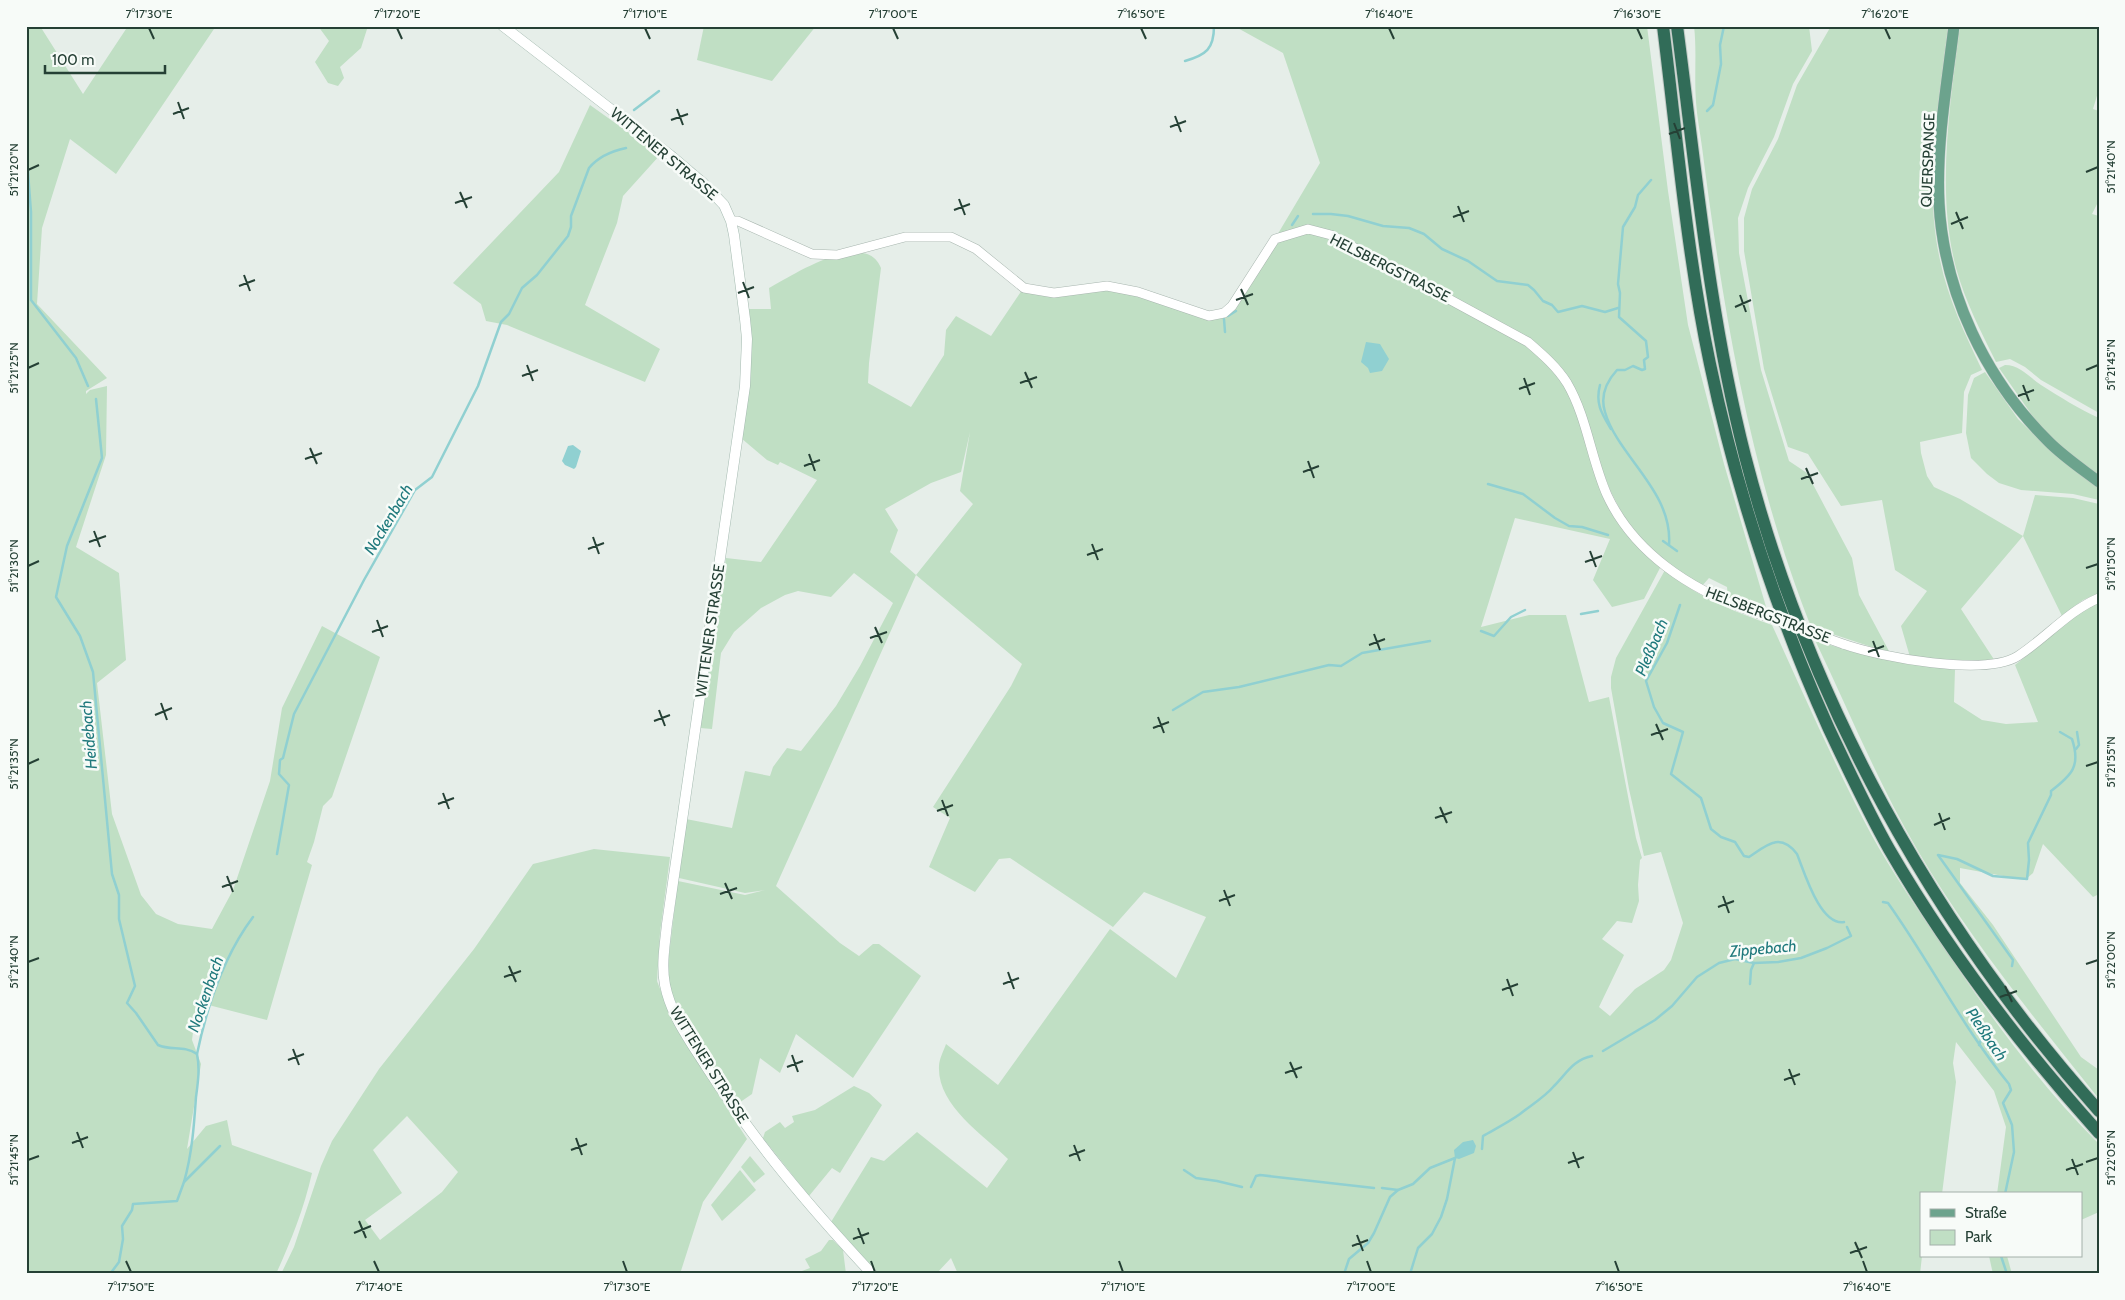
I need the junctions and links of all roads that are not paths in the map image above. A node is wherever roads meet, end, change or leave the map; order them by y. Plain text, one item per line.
1 (502, 26) edge
2 (1658, 26) edge
3 (1663, 26) edge
4 (1677, 26) edge
5 (1954, 26) edge
6 (1670, 79) junction
7 (731, 221) junction
8 (2099, 482) edge
9 (2099, 598) edge
10 (2099, 1112) edge
11 (2099, 1133) edge
12 (872, 1274) edge

1 - 7 main road, WITTENER STRASSE
2 - 6 highway
3 - 6 highway
4 - 10 highway
5 - 8 main road, QUERSPANGE
6 - 11 highway
7 - 9 street, HELSBERGSTRASSE, bridge
7 - 12 main road, WITTENER STRASSE

